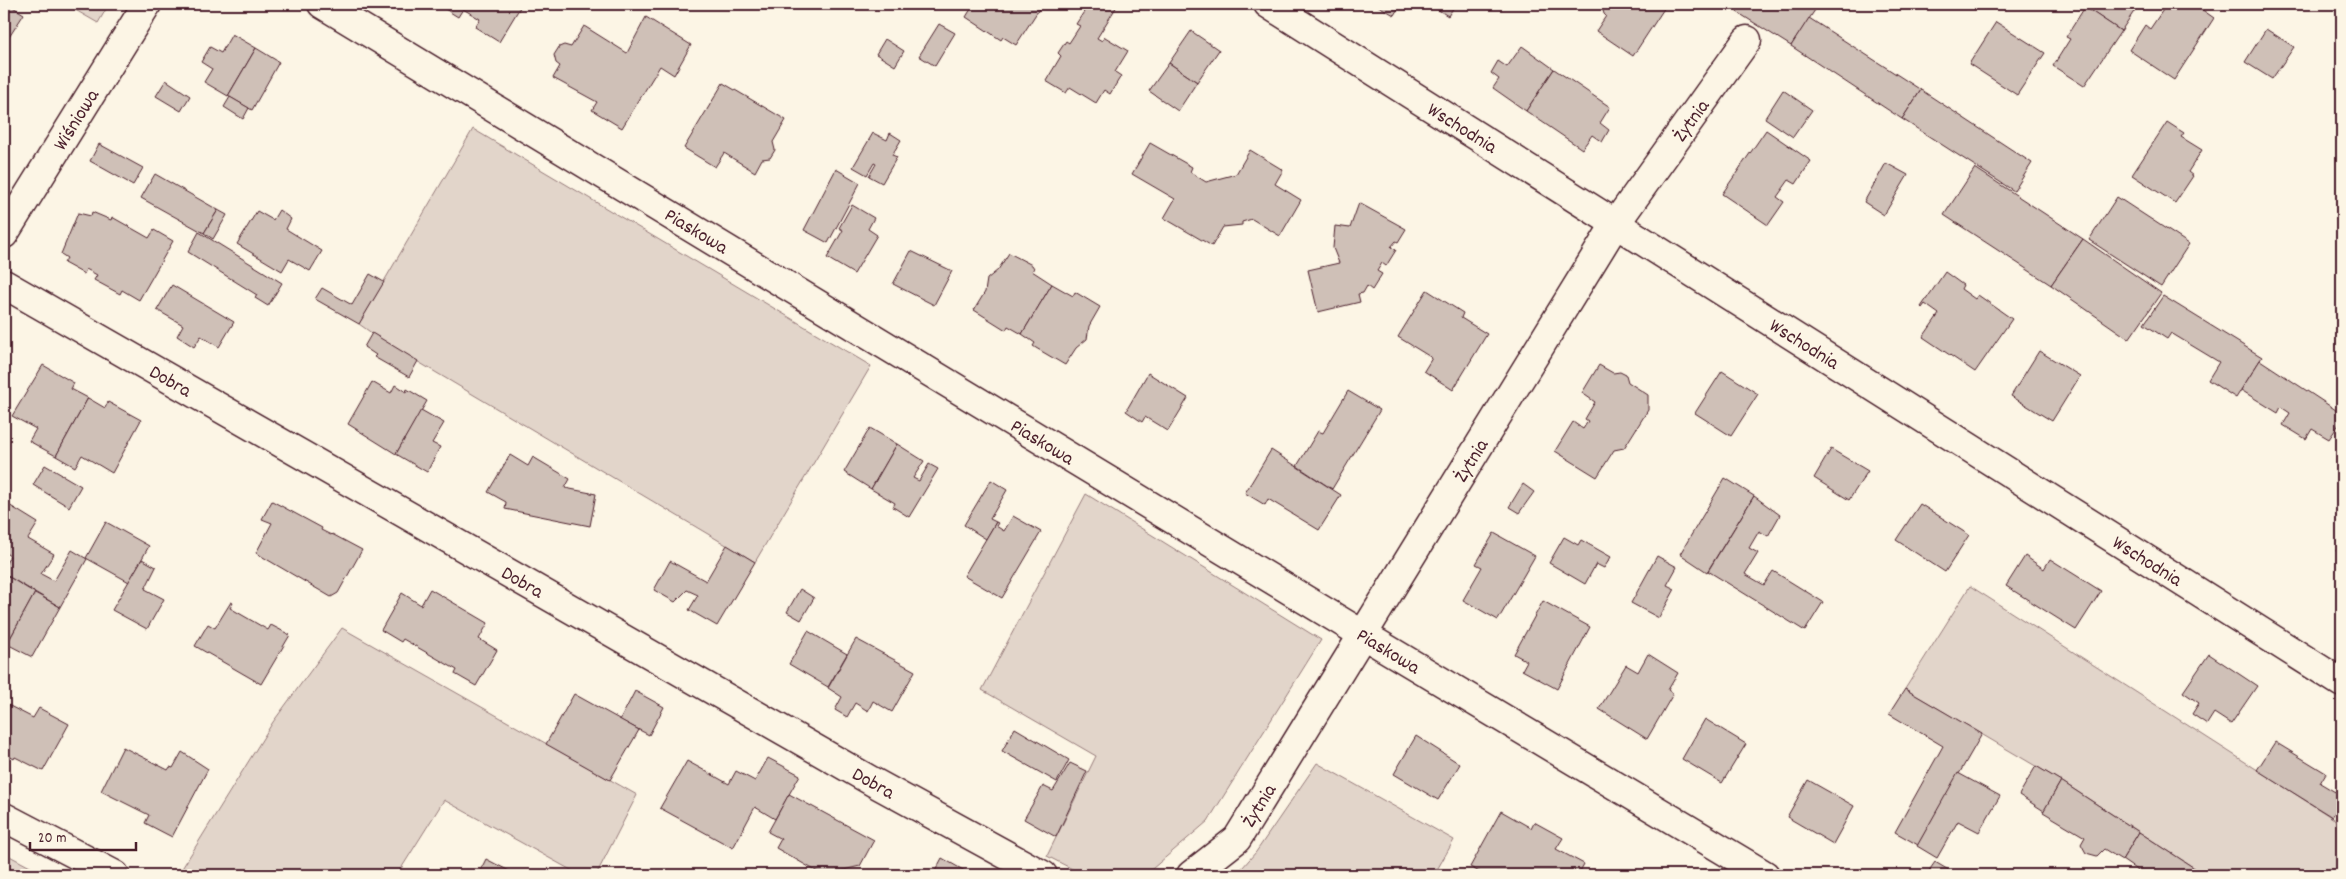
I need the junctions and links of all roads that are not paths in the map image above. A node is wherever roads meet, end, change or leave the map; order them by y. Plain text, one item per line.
1 (147, 4) edge
2 (322, 4) edge
3 (1268, 4) edge
4 (1748, 40) dead end
5 (1616, 223) junction
6 (4, 234) edge
7 (4, 284) edge
8 (1362, 634) junction
9 (2342, 683) edge
10 (4, 817) edge
11 (115, 875) edge
12 (1043, 875) edge
13 (1191, 875) edge
14 (1765, 875) edge

1 - 6 street, Wiśniowa
2 - 8 street, Piaskowa
3 - 5 street, Wschodnia
4 - 5 street, Żytnia
5 - 8 street, Żytnia
5 - 9 street, Wschodnia
7 - 12 street, Dobra
8 - 13 street, Żytnia
8 - 14 street, Piaskowa
10 - 11 street

